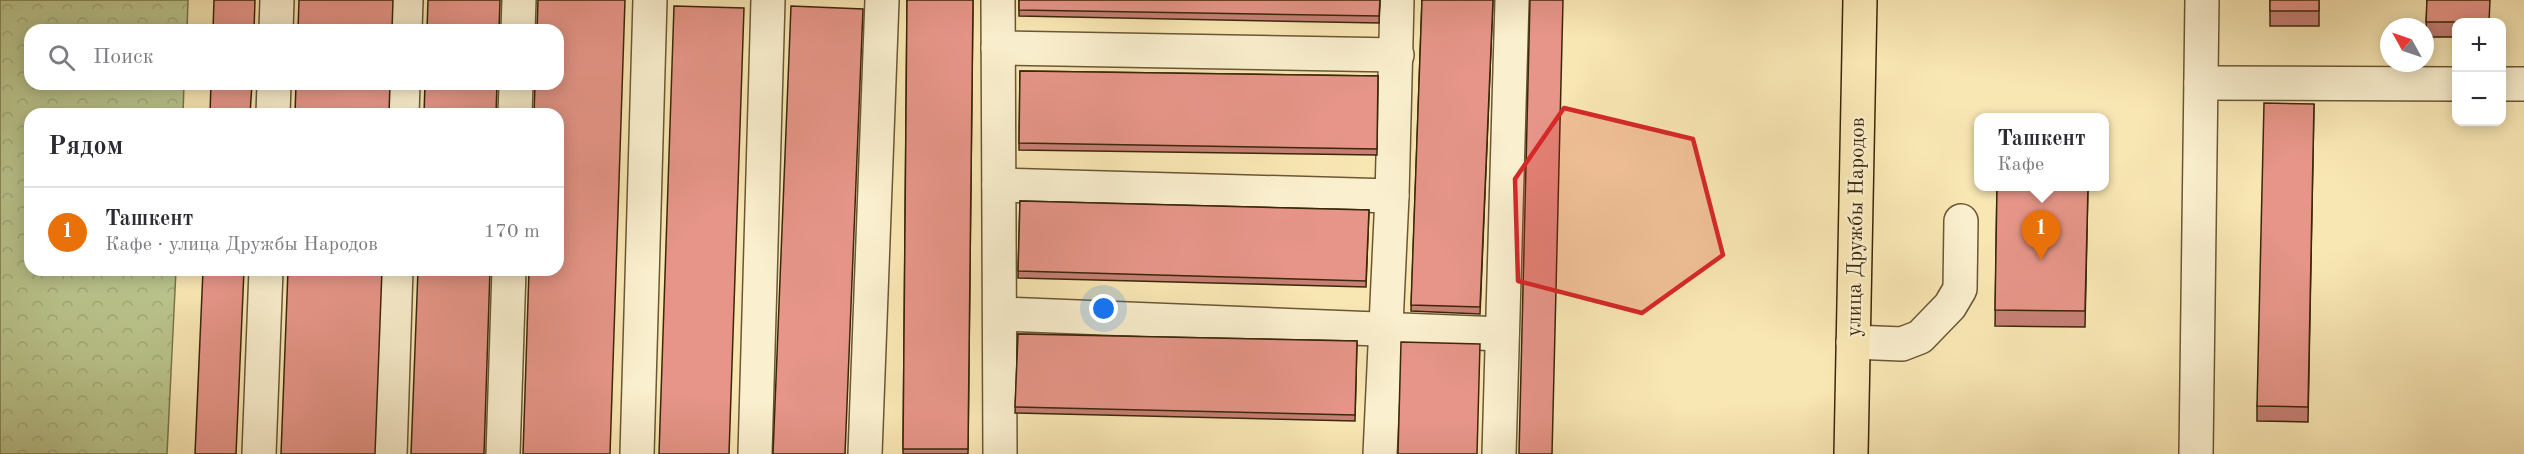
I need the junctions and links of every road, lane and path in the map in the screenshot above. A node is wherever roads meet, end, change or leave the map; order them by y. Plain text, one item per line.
1 (277, 0) edge
2 (406, 0) edge
3 (519, 0) edge
4 (650, 0) edge
5 (768, 0) edge
6 (882, 0) edge
7 (998, 0) edge
8 (1397, 0) edge
9 (1512, 0) edge
10 (1860, 0) edge
11 (2202, 0) edge
12 (276, 24) edge
13 (405, 24) edge
14 (518, 24) edge
15 (998, 48) junction
16 (1397, 55) junction
17 (2201, 83) junction
18 (2452, 84) edge
19 (2506, 84) edge
20 (2524, 84) edge
21 (274, 90) edge
22 (403, 90) edge
23 (516, 90) edge
24 (273, 108) edge
25 (402, 108) edge
26 (515, 108) edge
27 (999, 185) junction
28 (1392, 196) junction
29 (1960, 221) dead end
30 (266, 276) edge
31 (396, 276) edge
32 (509, 276) edge
33 (1002, 314) junction
34 (1384, 329) junction
35 (1502, 334) junction
36 (1853, 342) junction
37 (259, 454) edge
38 (390, 454) edge
39 (503, 454) edge
40 (637, 454) edge
41 (755, 454) edge
42 (866, 454) edge
43 (1000, 454) edge
44 (1380, 454) edge
45 (1499, 454) edge
46 (1851, 454) edge
47 (2196, 454) edge

1 - 12 lane
2 - 13 lane
3 - 14 lane
4 - 40 lane
5 - 41 lane
6 - 42 lane
7 - 15 lane
8 - 16 lane
9 - 35 lane
10 - 36 main road, улица Дружбы Народов
11 - 17 lane
15 - 16 lane
15 - 27 lane
16 - 28 lane
17 - 18 lane
17 - 47 lane
19 - 20 lane
21 - 24 lane
22 - 25 lane
23 - 26 lane
27 - 28 lane
27 - 33 lane
28 - 34 lane
29 - 36 lane
30 - 37 lane
31 - 38 lane
32 - 39 lane
33 - 34 lane
33 - 43 lane
34 - 35 lane
34 - 44 lane
35 - 45 lane
36 - 46 main road, улица Дружбы Народов

